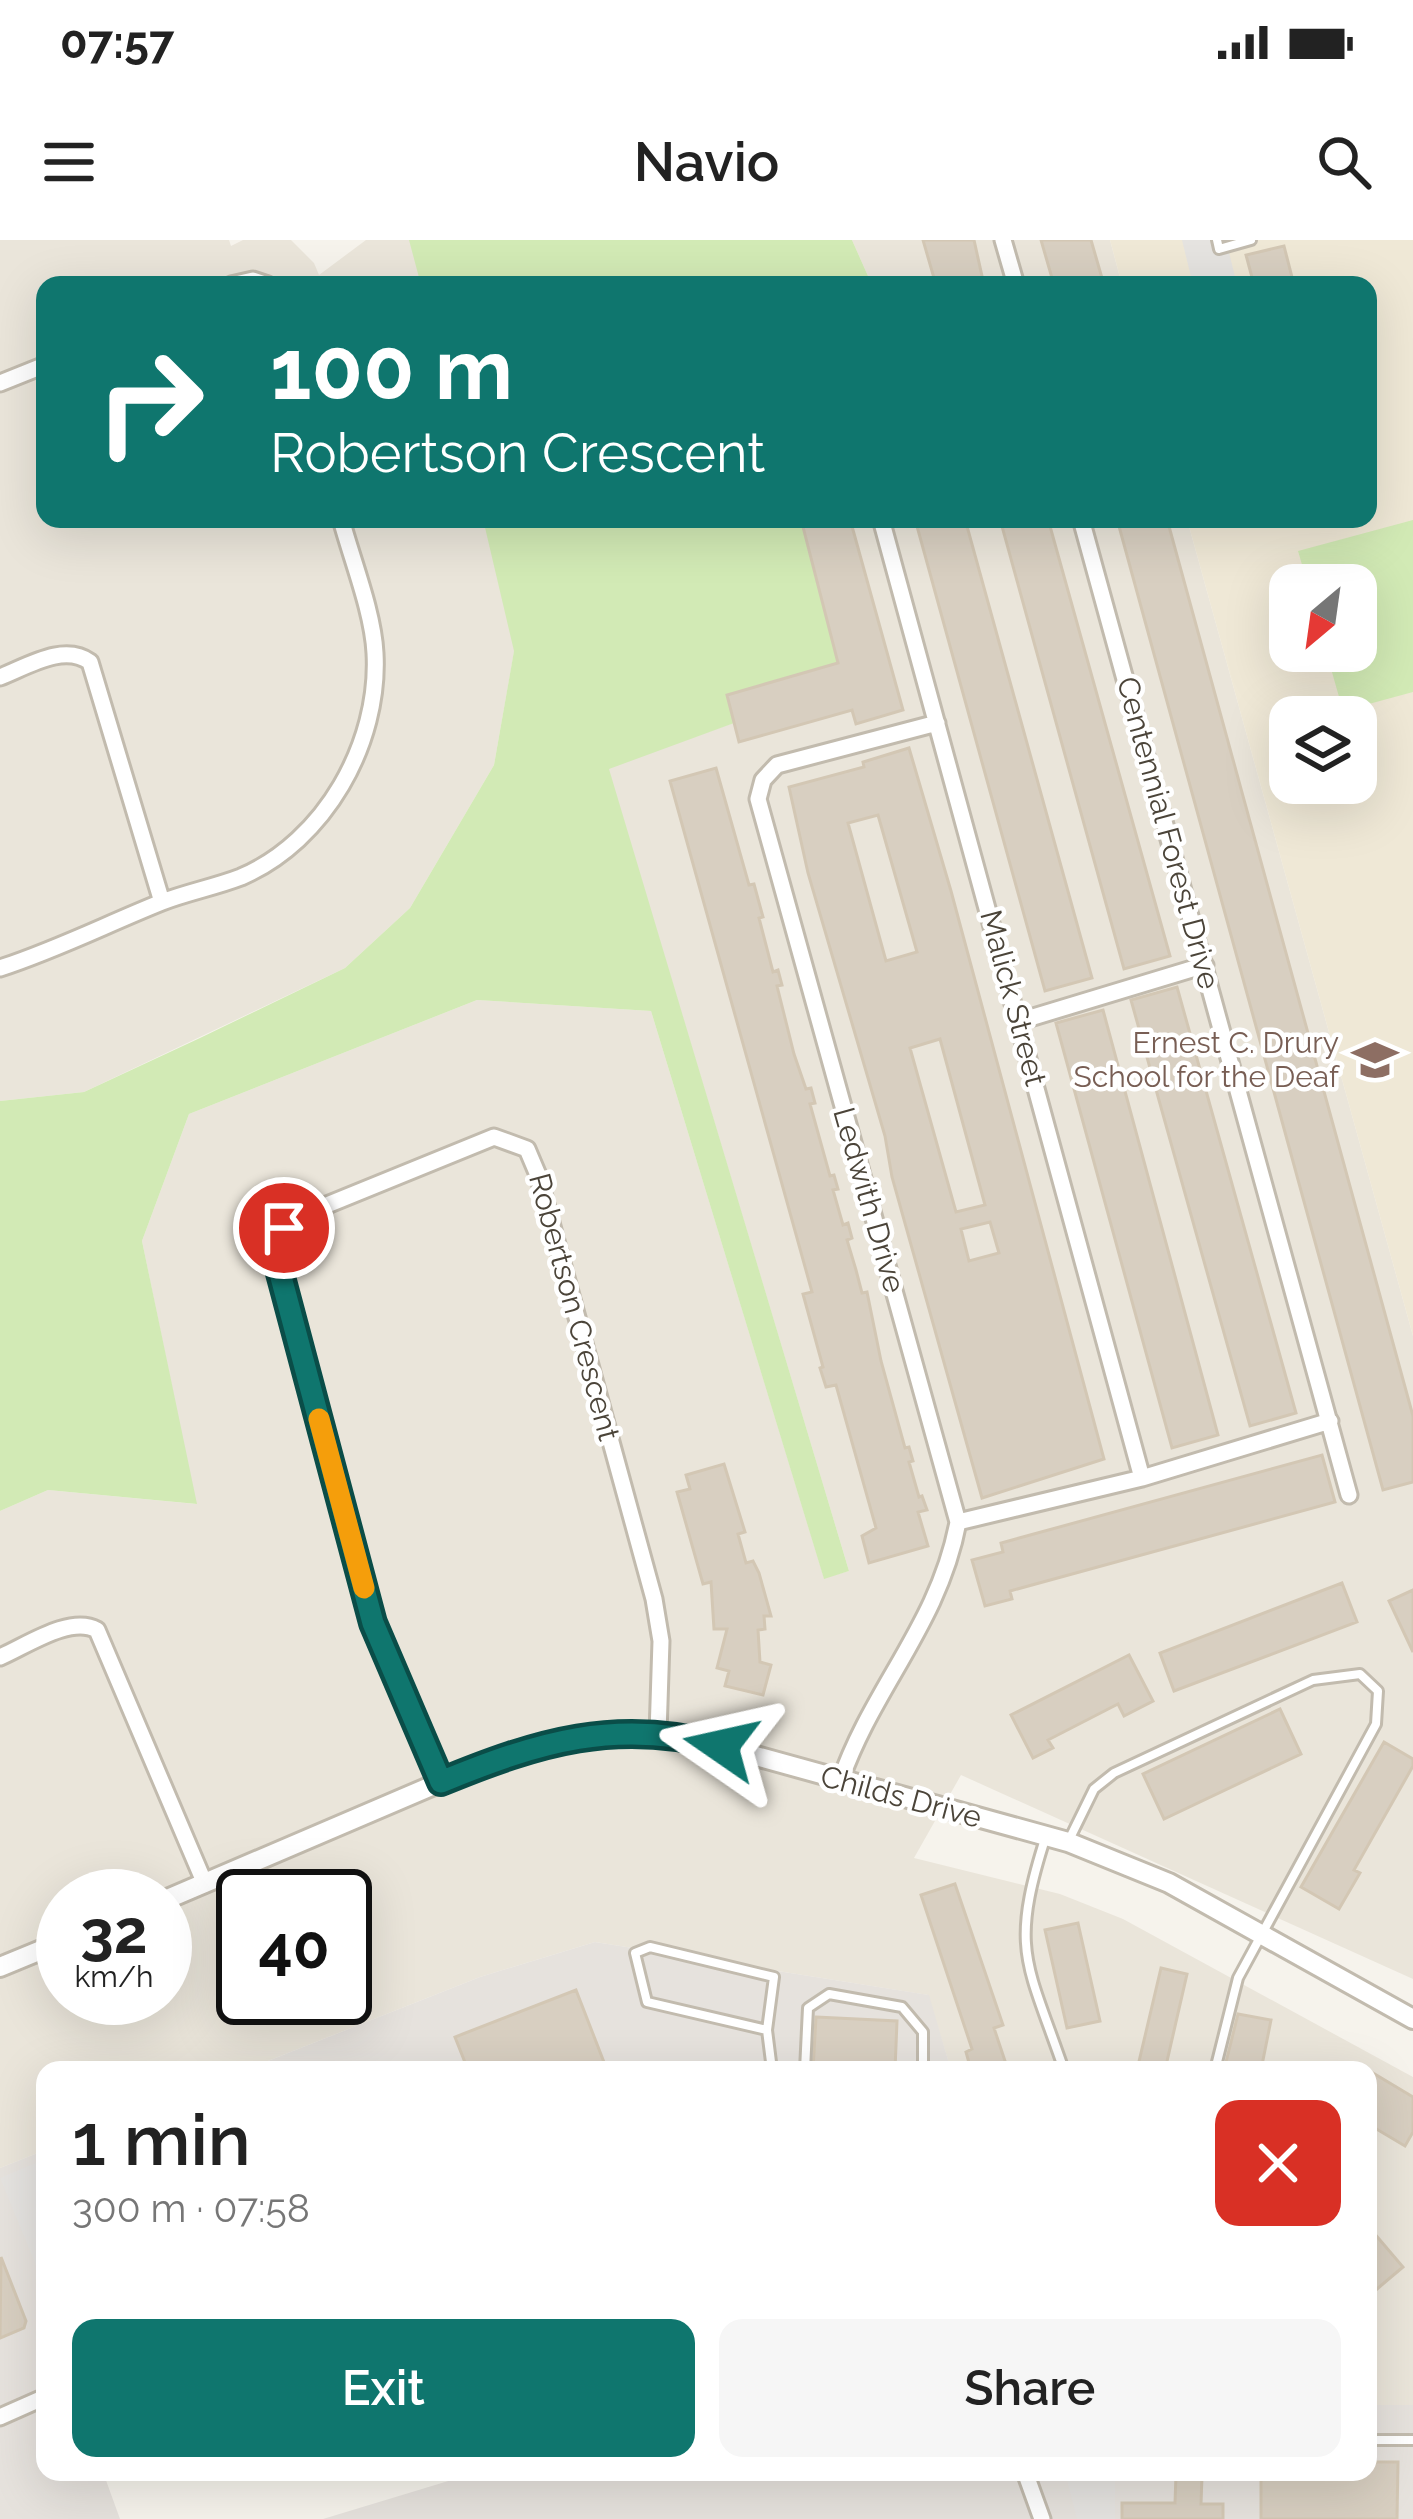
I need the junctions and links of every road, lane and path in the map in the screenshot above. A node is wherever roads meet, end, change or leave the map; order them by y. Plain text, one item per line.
1 (1004, 240) edge
2 (1217, 240) edge
3 (1250, 240) edge
4 (1014, 276) edge
5 (36, 369) edge
6 (0, 383) edge
7 (343, 528) edge
8 (883, 528) edge
9 (1084, 528) edge
10 (0, 677) edge
11 (937, 723) junction
12 (162, 902) junction
13 (1205, 965) junction
14 (0, 968) edge
15 (1020, 1021) junction
16 (1330, 1421) junction
17 (1142, 1478) junction
18 (1349, 1496) dead end
19 (958, 1522) junction
20 (0, 1657) edge
21 (658, 1734) junction
22 (441, 1782) junction
23 (840, 1782) junction
24 (1046, 1836) junction
25 (1068, 1842) junction
26 (205, 1883) junction
27 (192, 1889) edge
28 (1260, 1935) junction
29 (36, 1952) edge
30 (0, 1966) edge
31 (1413, 2019) edge
32 (767, 2030) junction
33 (771, 2061) edge
34 (805, 2061) edge
35 (923, 2061) edge
36 (1061, 2061) edge
37 (1217, 2061) edge
38 (36, 2401) edge
39 (0, 2417) edge
40 (1377, 2440) edge
41 (1413, 2440) edge
42 (1028, 2481) edge
43 (1042, 2519) edge

1 - 4 street
2 - 3 lane
5 - 6 street
7 - 12 street
8 - 11 street, Malick Street
9 - 13 street, Centennial Forest Drive
10 - 12 street
11 - 15 street, Malick Street
11 - 19 street, Ledwith Drive
12 - 14 street
13 - 15 street
13 - 16 street, Centennial Forest Drive
15 - 17 street, Malick Street
16 - 17 street
16 - 18 street, Centennial Forest Drive
17 - 19 street
19 - 23 street, Ledwith Drive
20 - 26 street
21 - 22 street, Childs Drive
21 - 22 street, Robertson Crescent
21 - 23 street, Childs Drive
22 - 26 street, Childs Drive
23 - 24 street, Childs Drive
24 - 25 street, Childs Drive
24 - 36 lane
25 - 28 street, Childs Drive
25 - 28 lane
26 - 27 street, Childs Drive
28 - 31 street, Childs Drive
28 - 37 lane
29 - 30 street
32 - 32 lane
32 - 33 lane
34 - 35 lane
38 - 39 street
40 - 41 lane
42 - 43 street

